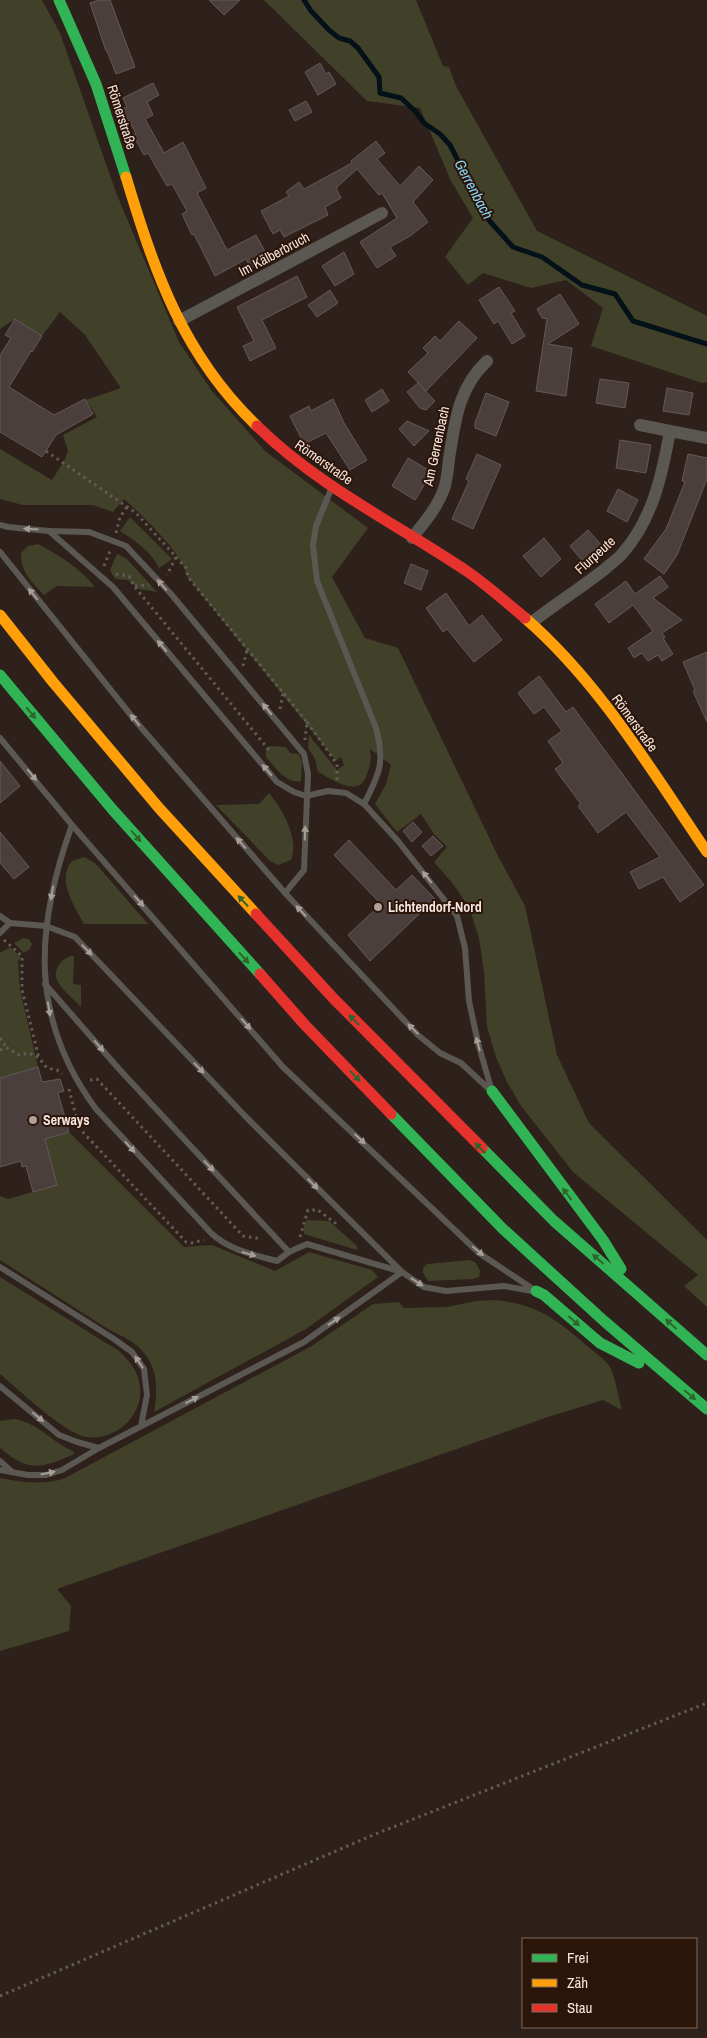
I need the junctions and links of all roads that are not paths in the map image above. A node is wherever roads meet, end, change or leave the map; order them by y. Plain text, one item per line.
1 (59, 0) edge
2 (382, 213) dead end
3 (179, 321) junction
4 (487, 361) dead end
5 (640, 425) dead end
6 (670, 431) junction
7 (707, 438) edge
8 (332, 487) junction
9 (0, 525) edge
10 (49, 531) junction
11 (412, 538) junction
12 (0, 552) edge
13 (0, 615) edge
14 (531, 623) junction
15 (0, 675) edge
16 (0, 738) edge
17 (306, 796) junction
18 (364, 804) junction
19 (72, 825) junction
20 (707, 852) edge
21 (285, 893) junction
22 (0, 916) edge
23 (10, 923) junction
24 (46, 926) junction
25 (0, 935) edge
26 (44, 983) junction
27 (492, 1091) junction
28 (289, 1252) junction
29 (0, 1267) edge
30 (402, 1272) junction
31 (536, 1291) junction
32 (635, 1291) junction
33 (707, 1355) edge
34 (672, 1380) junction
35 (0, 1386) edge
36 (707, 1409) edge
37 (141, 1426) junction
38 (99, 1448) junction
39 (0, 1461) edge
40 (0, 1470) edge
41 (14, 1473) junction

1 - 3 main road, Römerstraße
2 - 3 street, Im Kälberbruch
3 - 8 main road, Römerstraße
4 - 11 street, Am Gerrenbach
5 - 6 street
6 - 7 street
6 - 14 street, Flurpeute
8 - 11 main road, Römerstraße
8 - 18 lane
10 -> 9 lane
17 -> 10 lane
17 -> 10 lane
11 - 14 main road, Römerstraße
21 -> 12 lane
32 -> 13 main road
14 - 20 main road, Römerstraße
15 -> 34 main road
16 -> 19 lane
17 - 18 lane
21 -> 17 lane
27 -> 18 lane
19 -> 24 lane
19 -> 31 lane
27 -> 21 lane
22 - 23 lane
23 - 24 lane
23 - 25 lane
24 - 26 lane
24 -> 30 lane
26 -> 28 lane
26 -> 28 lane
32 -> 27 main road
28 - 30 lane
37 -> 29 lane
30 -> 31 lane
37 -> 30 lane
31 -> 34 main road
33 -> 32 main road
34 -> 36 main road
35 -> 38 lane
37 - 38 lane
41 -> 38 lane
39 - 41 lane
40 - 41 lane

